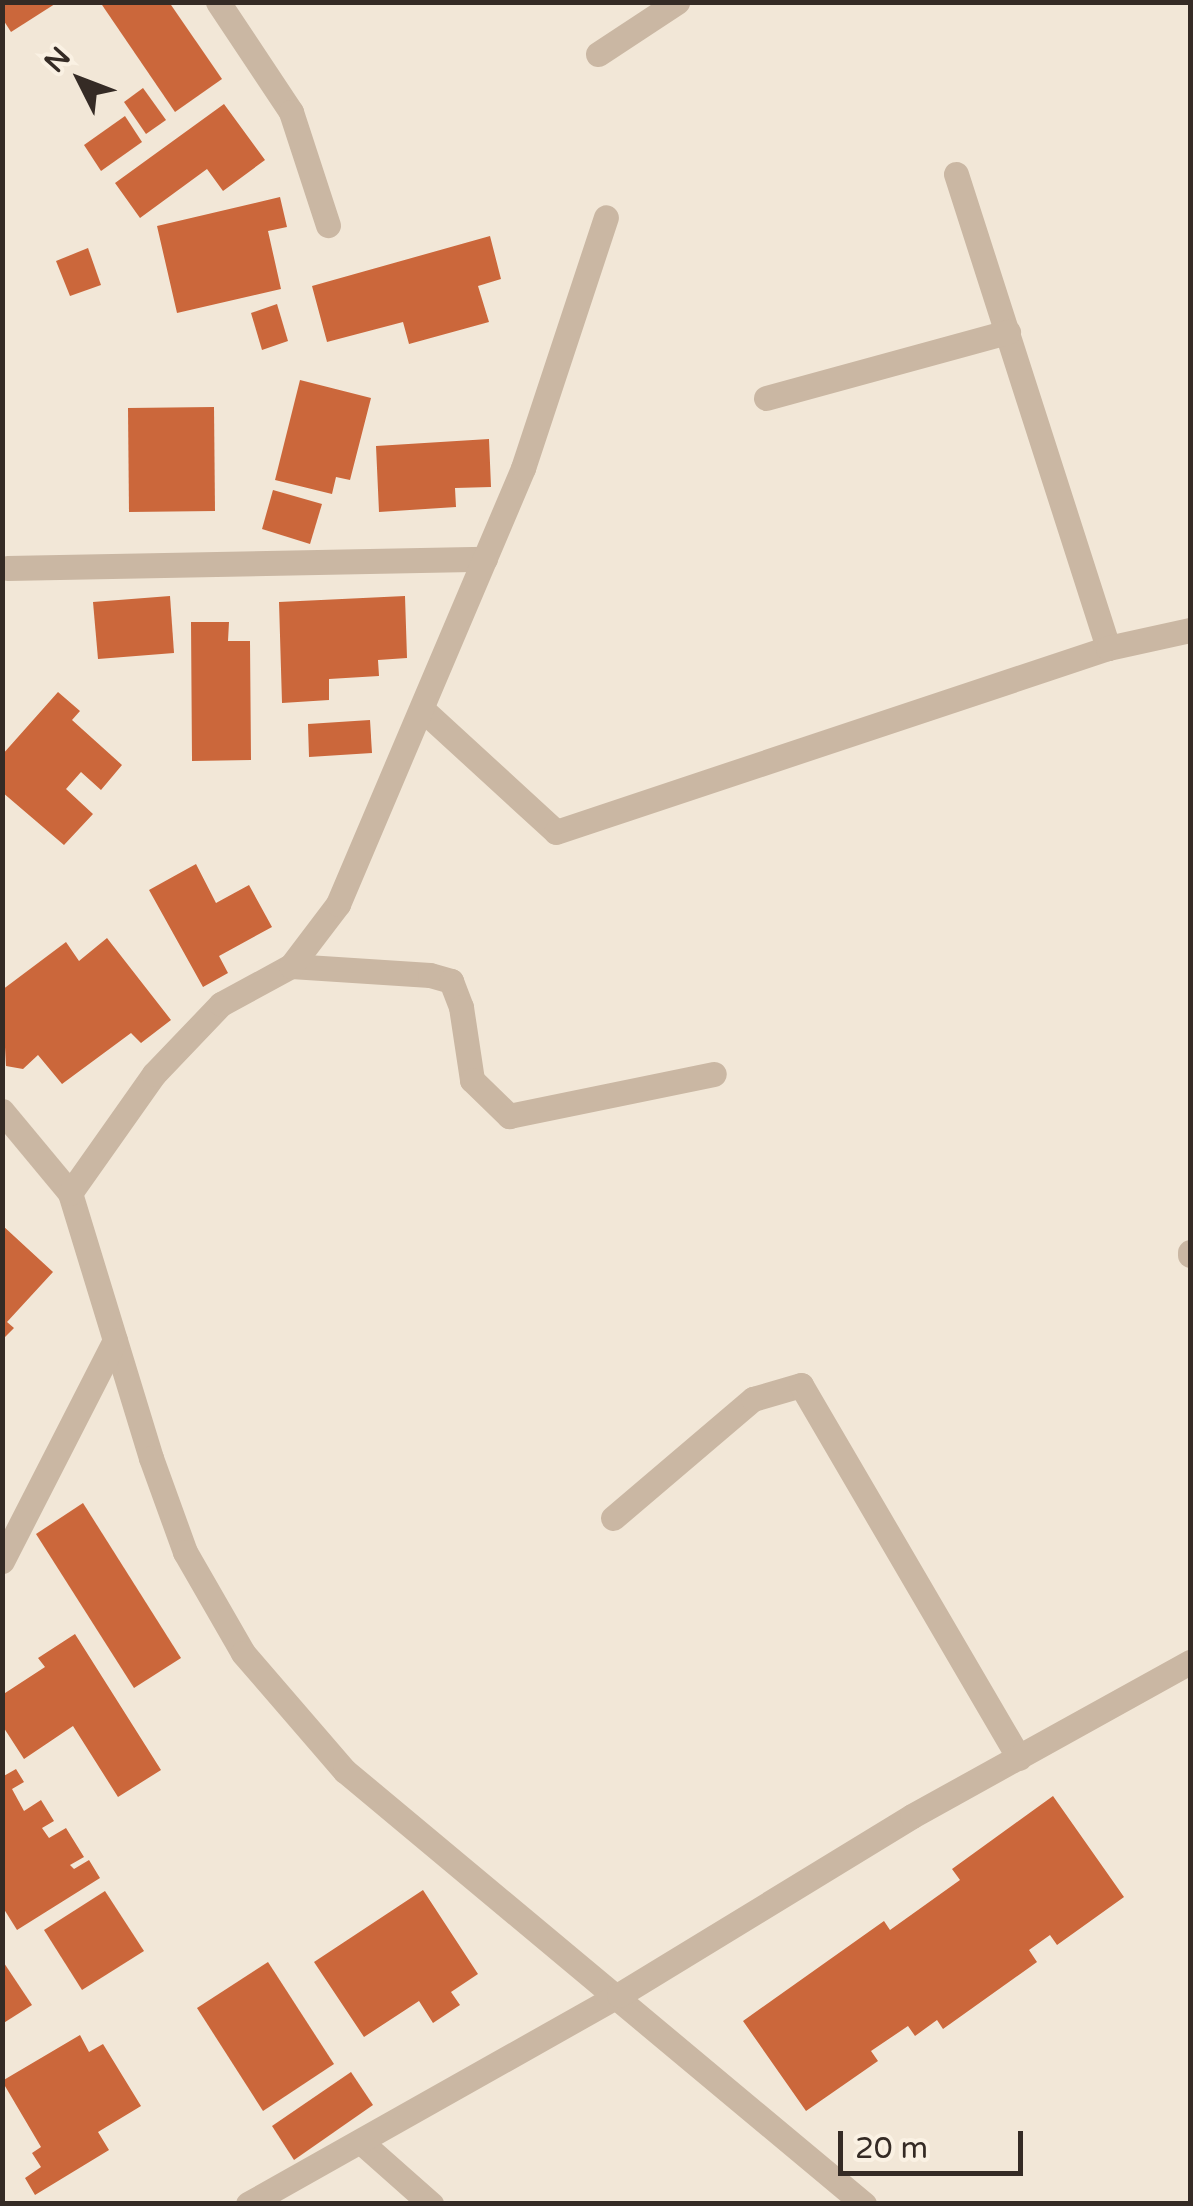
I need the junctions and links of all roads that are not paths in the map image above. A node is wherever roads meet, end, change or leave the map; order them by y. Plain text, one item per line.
1 (218, 2) edge
2 (677, 2) edge
3 (598, 54) dead end
4 (956, 174) dead end
5 (606, 217) dead end
6 (328, 225) dead end
7 (1008, 332) junction
8 (766, 398) dead end
9 (486, 559) junction
10 (7, 568) dead end
11 (1190, 630) edge
12 (1108, 648) junction
13 (423, 710) junction
14 (291, 966) junction
15 (714, 1074) dead end
16 (2, 1110) edge
17 (70, 1193) junction
18 (115, 1340) junction
19 (613, 1518) dead end
20 (2, 1561) edge
21 (1190, 1662) edge
22 (1019, 1758) junction
23 (619, 1995) junction
24 (362, 2142) junction
25 (248, 2204) edge
26 (431, 2204) edge
27 (864, 2204) edge

1 - 6 street
2 - 3 street
4 - 7 street
5 - 9 street
7 - 8 street
7 - 12 street
9 - 10 street
9 - 13 street
11 - 12 street
12 - 13 street
13 - 14 street
14 - 15 street
14 - 17 street
16 - 17 street
17 - 18 street
18 - 20 street
18 - 23 street
19 - 22 street
21 - 22 street
22 - 23 street
23 - 24 street
23 - 27 street
24 - 25 street
24 - 26 street

